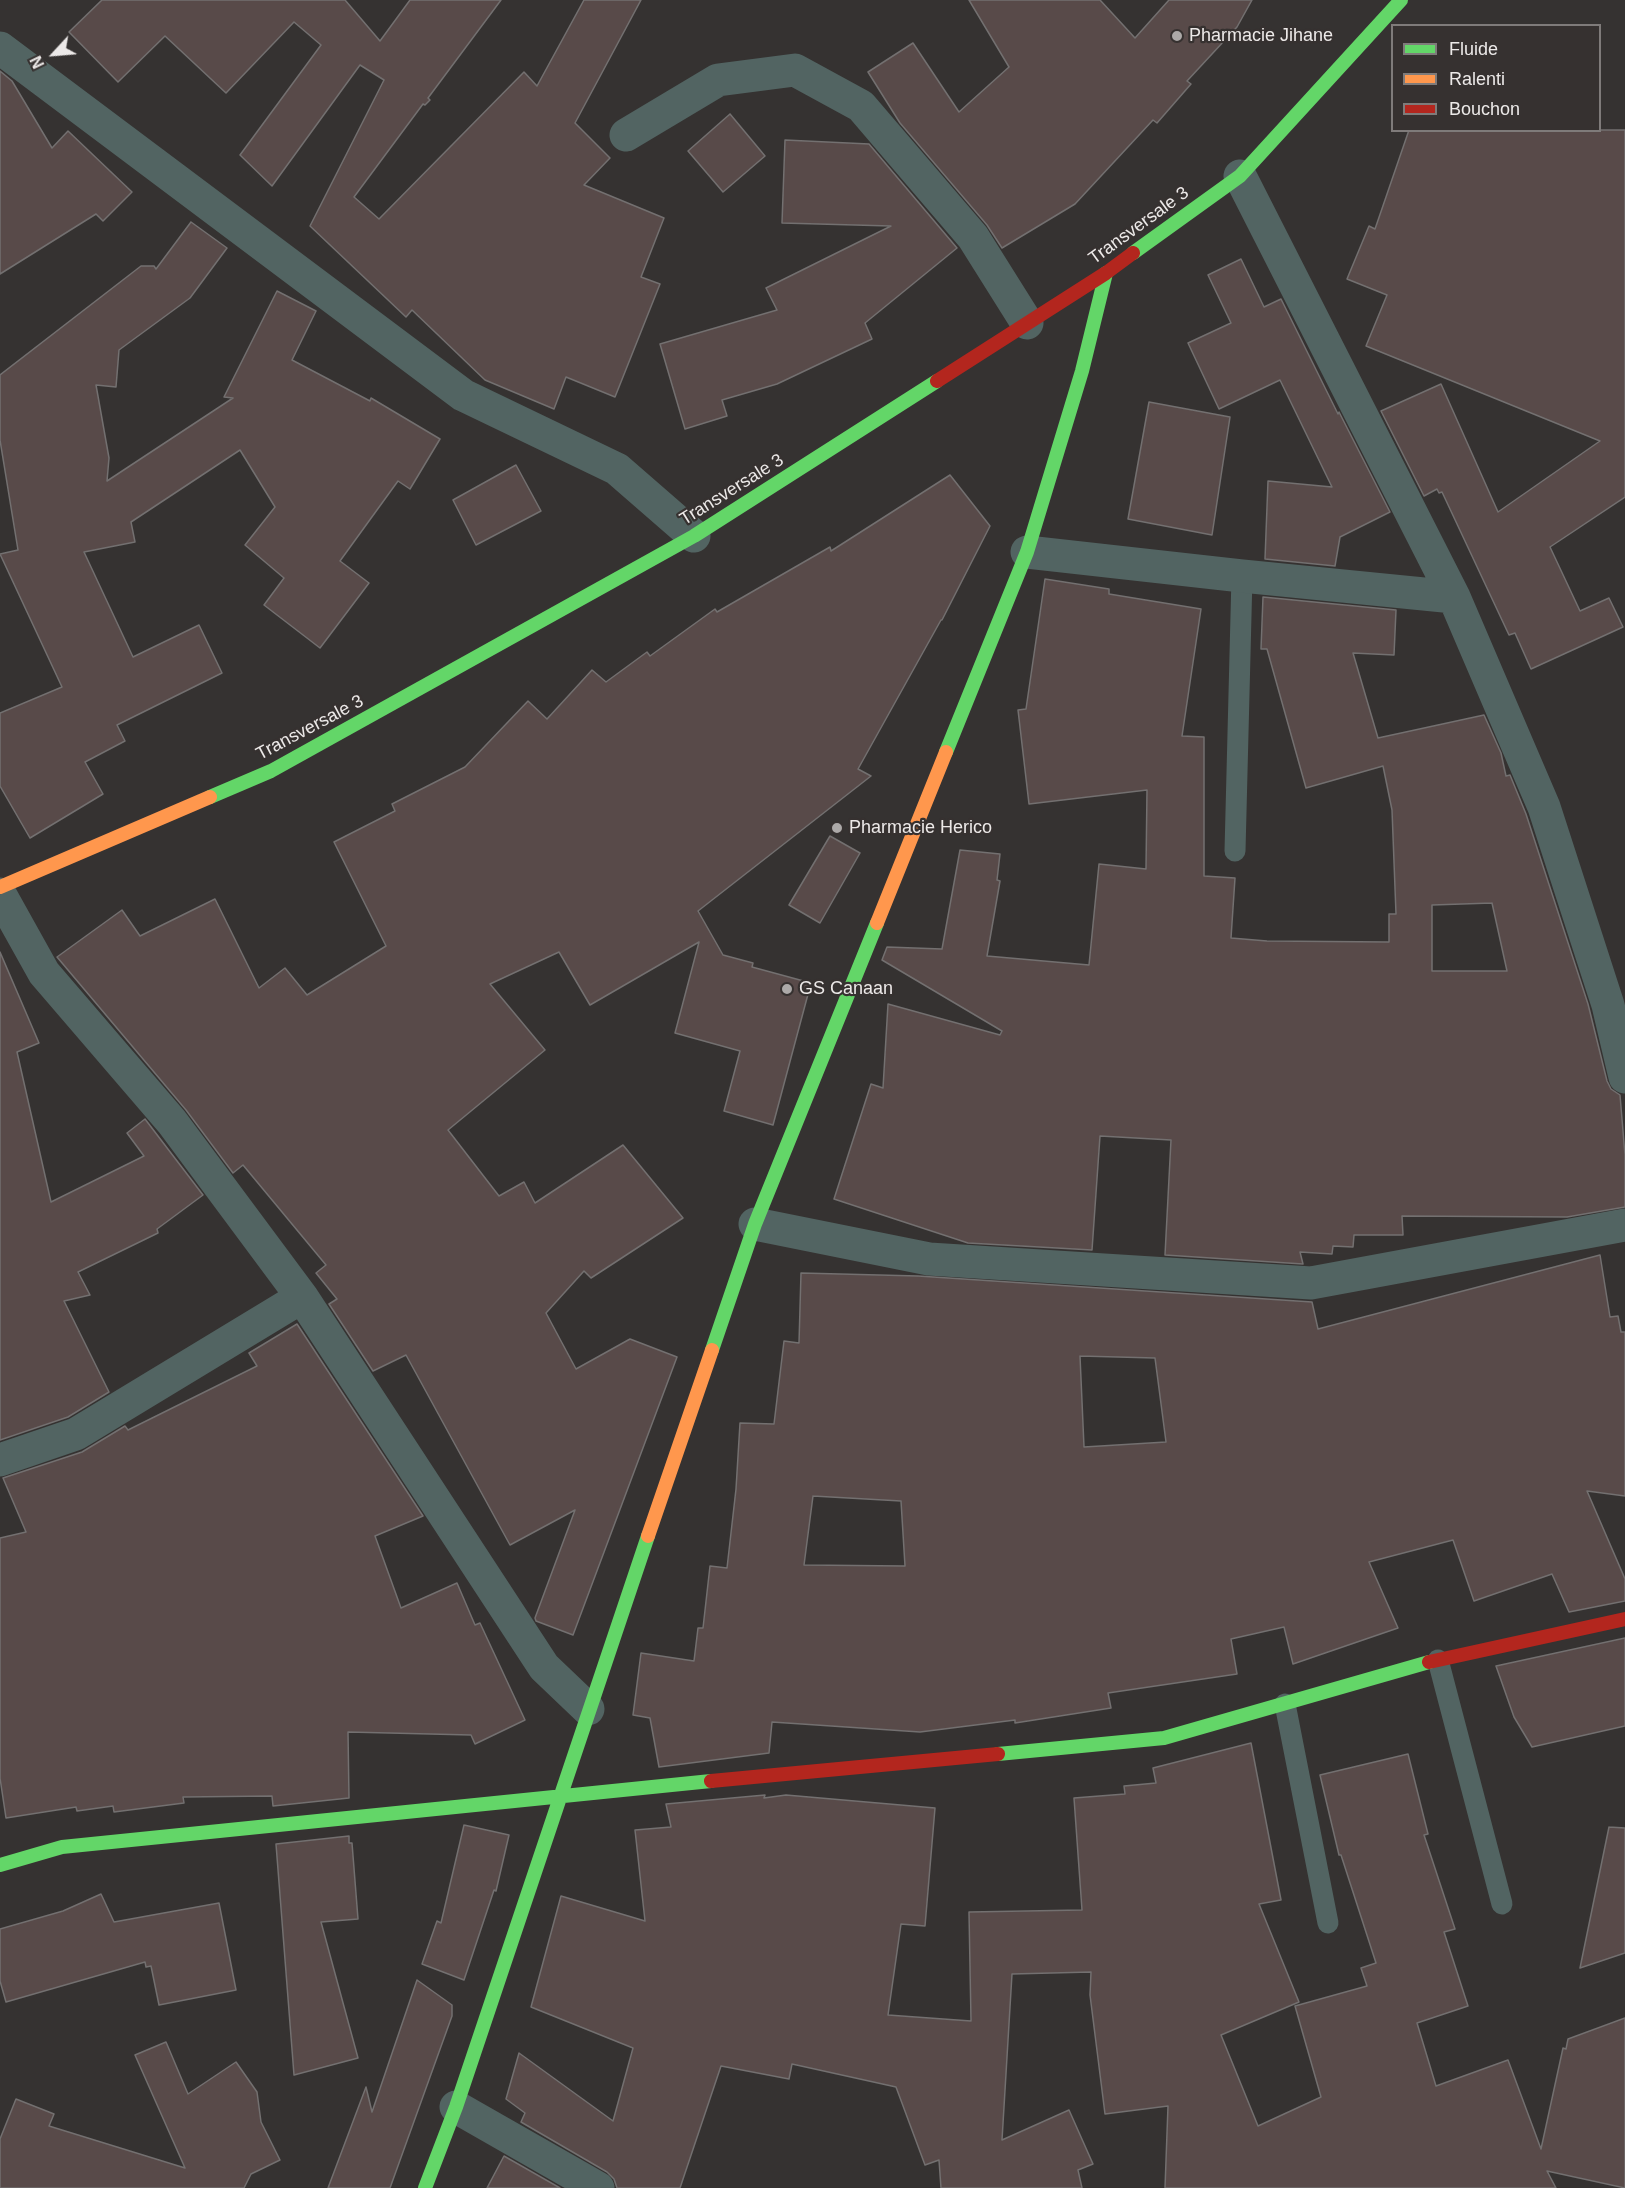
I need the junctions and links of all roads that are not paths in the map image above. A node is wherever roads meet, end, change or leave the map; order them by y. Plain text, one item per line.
1 (1401, 0) edge
2 (0, 48) edge
3 (626, 135) dead end
4 (1240, 176) junction
5 (1106, 273) junction
6 (1028, 323) junction
7 (694, 536) junction
8 (1027, 552) junction
9 (1242, 576) junction
10 (1454, 597) junction
11 (1235, 851) dead end
12 (0, 887) edge
13 (0, 894) edge
14 (1617, 1004) edge
15 (1625, 1077) edge
16 (755, 1224) junction
17 (1625, 1225) edge
18 (302, 1298) junction
19 (0, 1460) edge
20 (1625, 1618) edge
21 (1438, 1660) junction
22 (1285, 1704) junction
23 (588, 1709) junction
24 (560, 1795) junction
25 (0, 1865) edge
26 (1502, 1904) dead end
27 (1328, 1923) dead end
28 (456, 2107) junction
29 (425, 2188) edge
30 (598, 2188) edge

1 - 4 street, Transversale 3
2 - 7 street
3 - 6 street
4 - 5 street, Transversale 3
4 - 10 street
5 - 6 street, Transversale 3
5 - 8 street
6 - 7 street, Transversale 3
7 - 12 street, Transversale 3
8 - 9 street
8 - 16 street
9 - 10 street
9 - 11 lane
10 - 14 street
13 - 18 street
14 - 15 street
16 - 17 street
16 - 23 street
18 - 19 street
18 - 23 street
20 - 21 street
21 - 22 street
21 - 26 lane
22 - 24 street
22 - 27 lane
23 - 24 street
24 - 25 street
24 - 28 street
28 - 29 street
28 - 30 street

